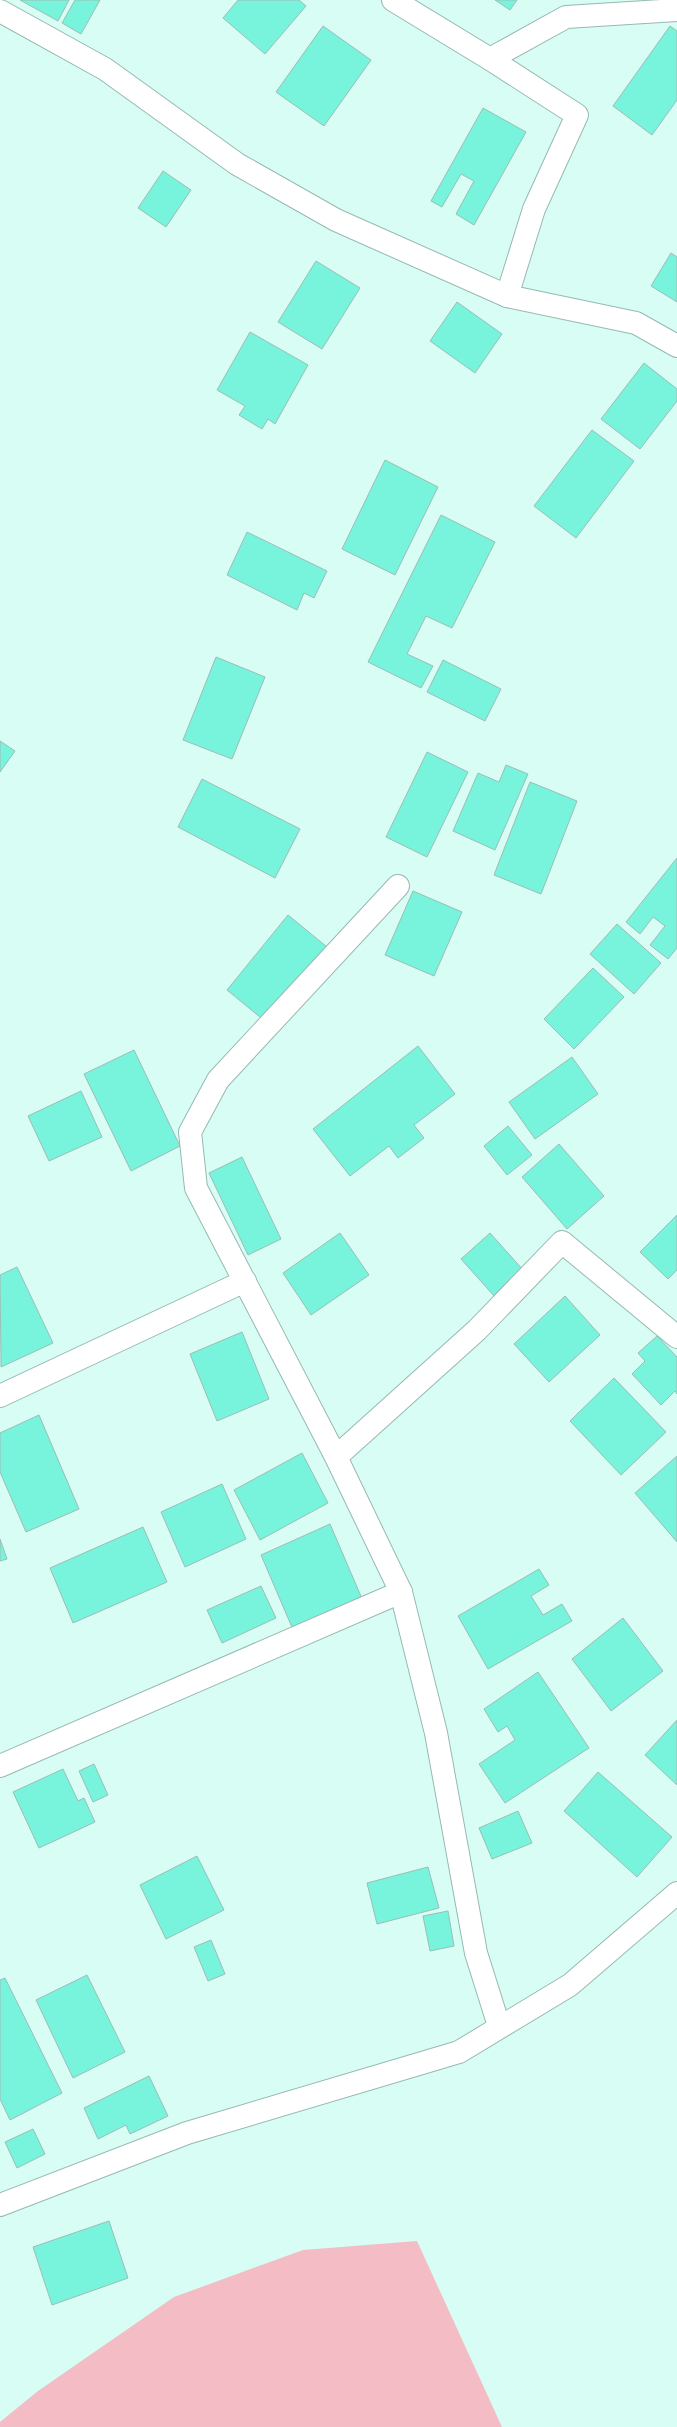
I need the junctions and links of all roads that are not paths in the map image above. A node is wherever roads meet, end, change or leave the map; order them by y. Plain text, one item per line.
1 (393, 0) edge
2 (677, 10) edge
3 (0, 11) edge
4 (490, 58) junction
5 (507, 296) junction
6 (677, 346) edge
7 (398, 886) dead end
8 (245, 1281) junction
9 (677, 1337) edge
10 (0, 1396) edge
11 (336, 1457) junction
12 (401, 1592) junction
13 (0, 1766) edge
14 (677, 1893) edge
15 (499, 2026) junction
16 (0, 2205) edge

1 - 4 street
2 - 4 street
3 - 5 street
4 - 5 street
5 - 6 street
7 - 8 street
8 - 10 street
8 - 11 street
9 - 11 street
11 - 12 street
12 - 13 street
12 - 15 street
14 - 15 street
15 - 16 street

